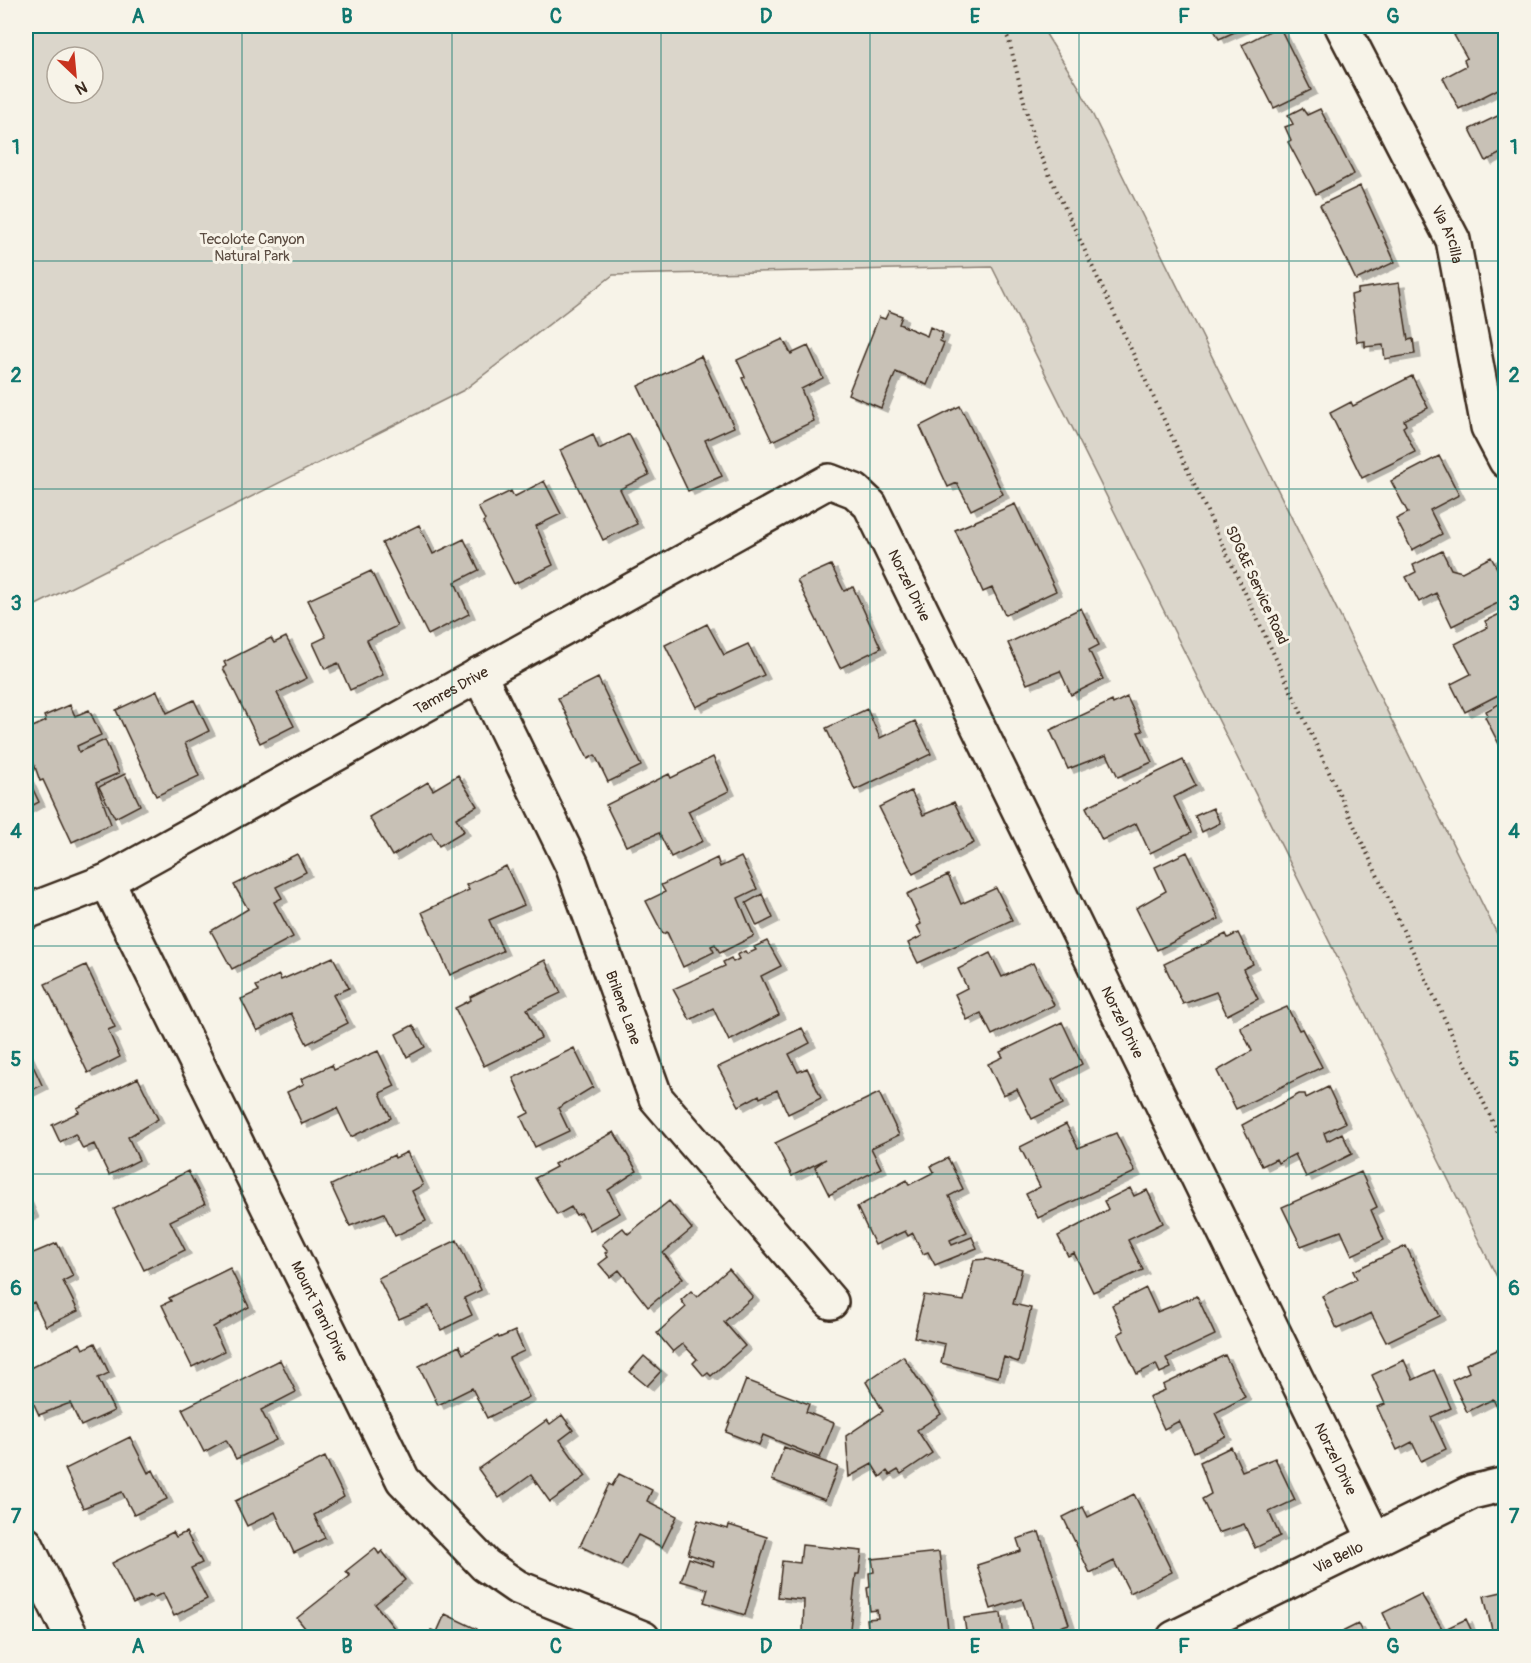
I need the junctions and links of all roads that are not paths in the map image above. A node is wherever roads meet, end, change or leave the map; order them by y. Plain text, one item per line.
1 (1342, 26) edge
2 (1506, 461) edge
3 (870, 505) joint
4 (479, 674) junction
5 (107, 881) junction
6 (26, 912) edge
7 (831, 1302) dead end
8 (1506, 1484) edge
9 (1374, 1538) junction
10 (26, 1544) edge
11 (72, 1638) edge
12 (643, 1638) edge
13 (1173, 1638) edge

1 - 2 street, Via Arcilla
3 - 4 street, Tamres Drive
3 - 9 street, Norzel Drive
4 - 5 street, Tamres Drive
4 - 7 street, Brilene Lane
5 - 6 street, Tamres Drive
5 - 12 street, Mount Tami Drive
8 - 9 street, Via Bello
9 - 13 street, Via Bello
10 - 11 street

